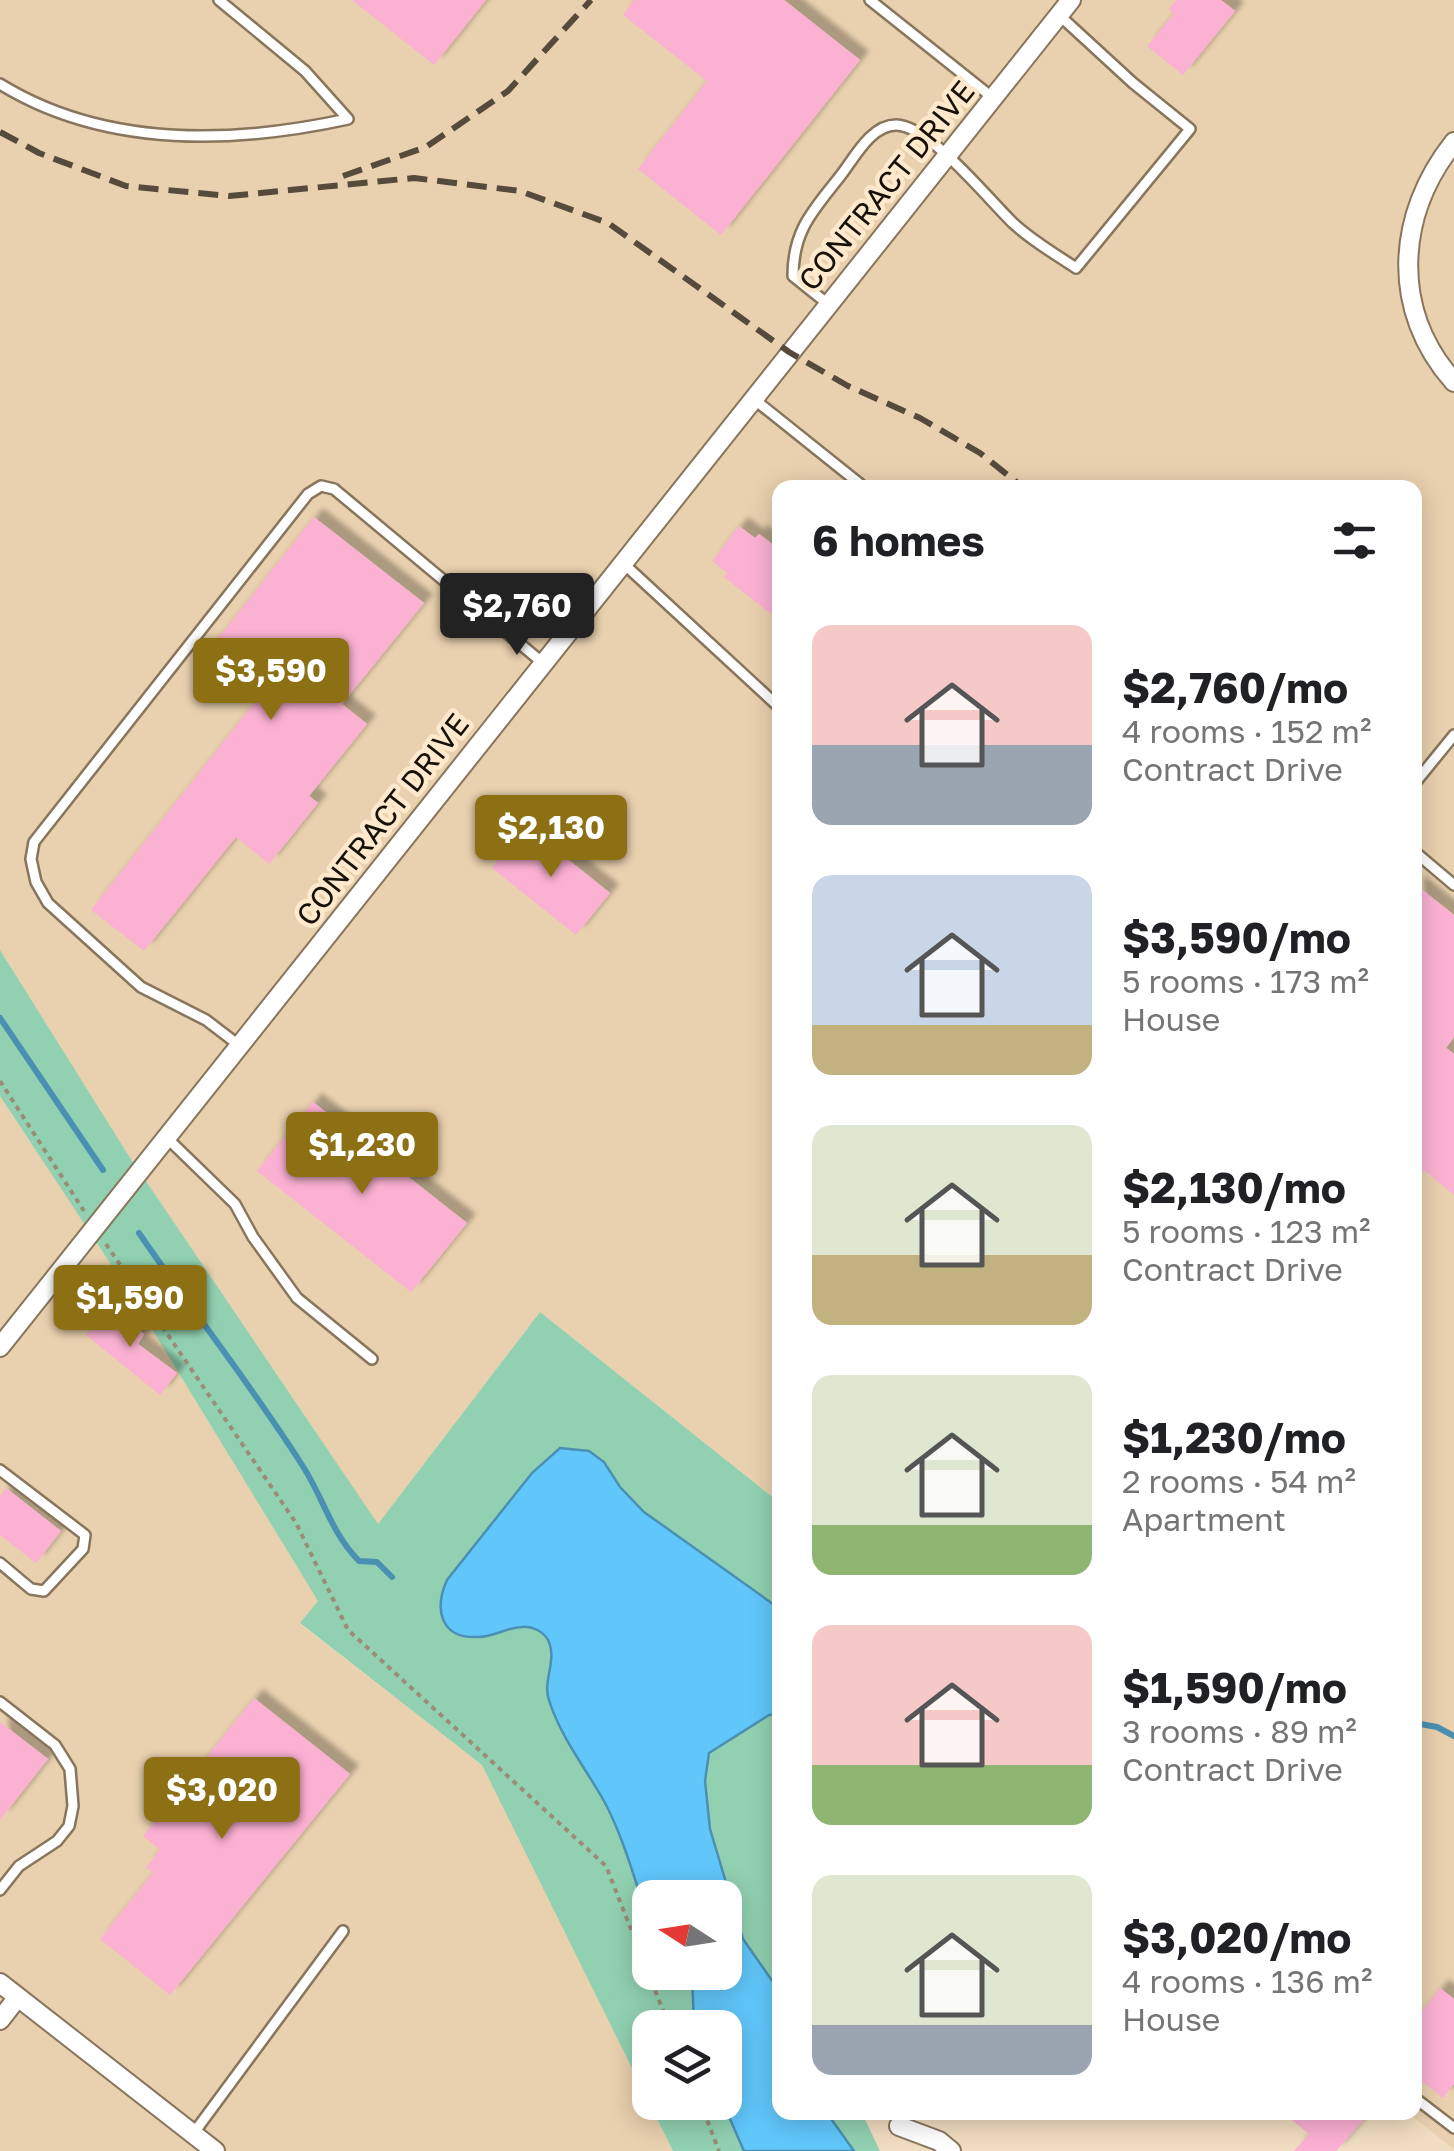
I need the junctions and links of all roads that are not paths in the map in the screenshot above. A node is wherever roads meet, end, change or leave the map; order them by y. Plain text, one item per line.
1 (219, 0) edge
2 (870, 0) edge
3 (1072, 0) edge
4 (1059, 15) junction
5 (0, 84) edge
6 (993, 98) junction
7 (1454, 142) edge
8 (947, 155) junction
9 (828, 304) junction
10 (1454, 382) edge
11 (753, 398) junction
12 (855, 480) edge
13 (622, 562) junction
14 (543, 663) junction
15 (772, 701) edge
16 (1454, 734) edge
17 (1422, 774) edge
18 (1422, 858) edge
19 (1454, 885) edge
20 (240, 1046) junction
21 (166, 1138) junction
22 (0, 1347) edge
23 (372, 1359) dead end
24 (0, 1470) edge
25 (0, 1563) edge
26 (0, 1702) edge
27 (0, 1890) edge
28 (343, 1931) dead end
29 (0, 1983) edge
30 (18, 1998) junction
31 (0, 2020) edge
32 (1422, 2103) edge
33 (899, 2126) dead end
34 (1454, 2128) edge
35 (193, 2134) junction
36 (214, 2151) edge
37 (951, 2151) edge

1 - 5 lane
2 - 6 lane
3 - 4 street, CONTRACT DRIVE
4 - 6 street, CONTRACT DRIVE
4 - 8 lane
6 - 8 street, CONTRACT DRIVE
7 - 10 street
8 - 9 street, CONTRACT DRIVE
8 - 9 lane
9 - 11 street, CONTRACT DRIVE
11 - 12 lane
11 - 13 street, CONTRACT DRIVE
13 - 14 street, CONTRACT DRIVE
13 - 15 lane
14 - 20 street, CONTRACT DRIVE
14 - 20 lane
16 - 17 lane
18 - 19 lane
20 - 21 street, CONTRACT DRIVE
21 - 22 street, CONTRACT DRIVE
21 - 23 lane
24 - 25 lane
26 - 27 lane
28 - 35 lane
29 - 30 street
30 - 31 street
30 - 35 street
32 - 34 lane
33 - 37 street
35 - 36 street

